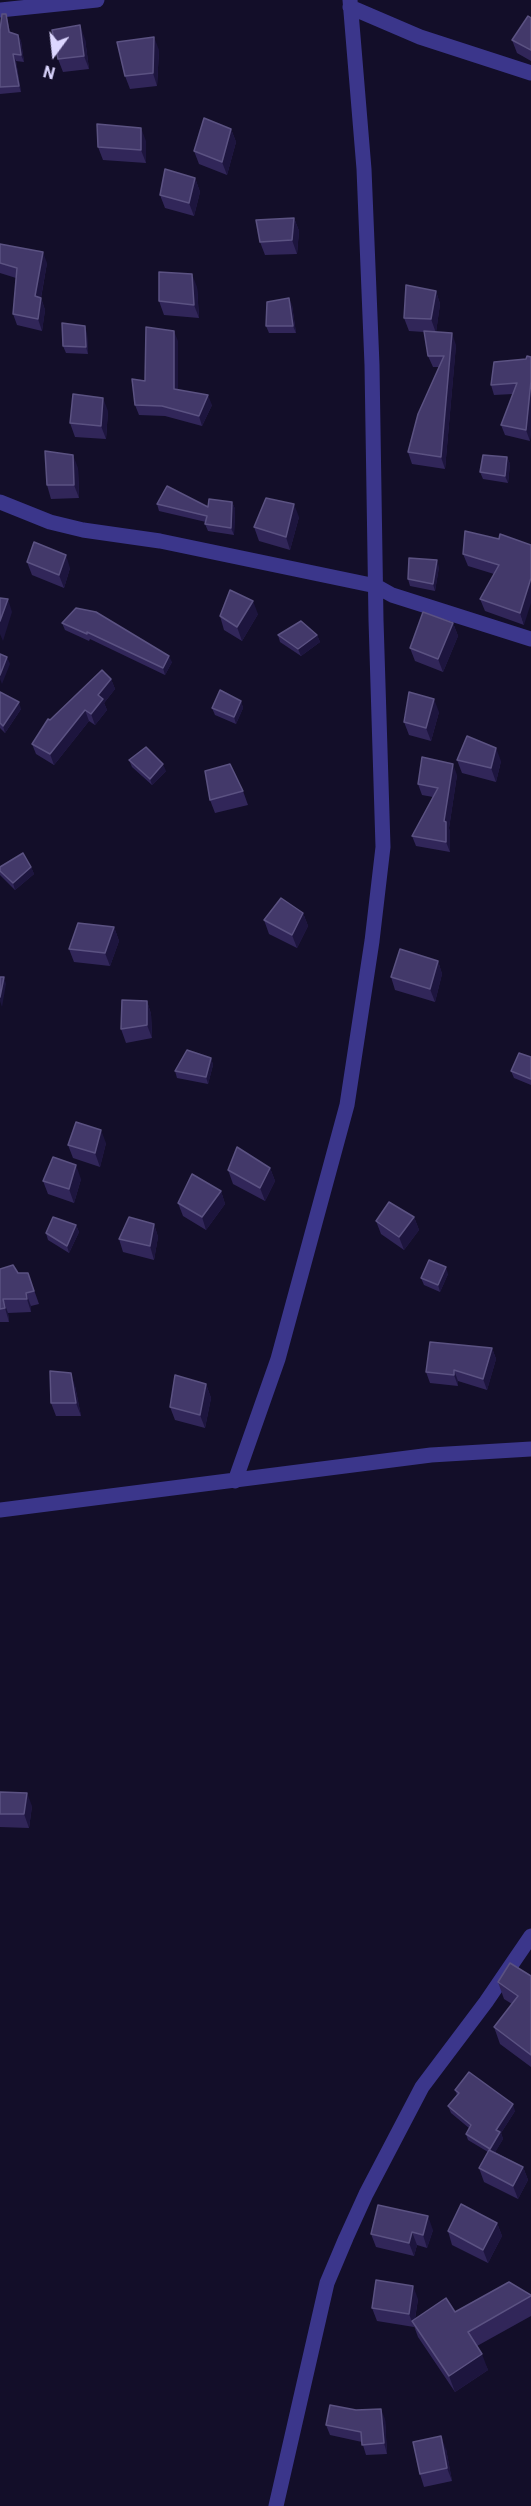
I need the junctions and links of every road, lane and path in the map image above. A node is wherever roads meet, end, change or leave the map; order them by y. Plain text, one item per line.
1 (96, 0) edge
2 (350, 3) edge
3 (0, 9) edge
4 (531, 73) edge
5 (0, 502) edge
6 (376, 586) junction
7 (531, 639) edge
8 (531, 1449) edge
9 (235, 1481) junction
10 (0, 1510) edge
11 (531, 1936) edge
12 (276, 2506) edge

1 - 3 street
2 - 4 street
2 - 6 street
5 - 6 street
6 - 7 street
6 - 9 street
8 - 9 street
9 - 10 street
11 - 12 street

